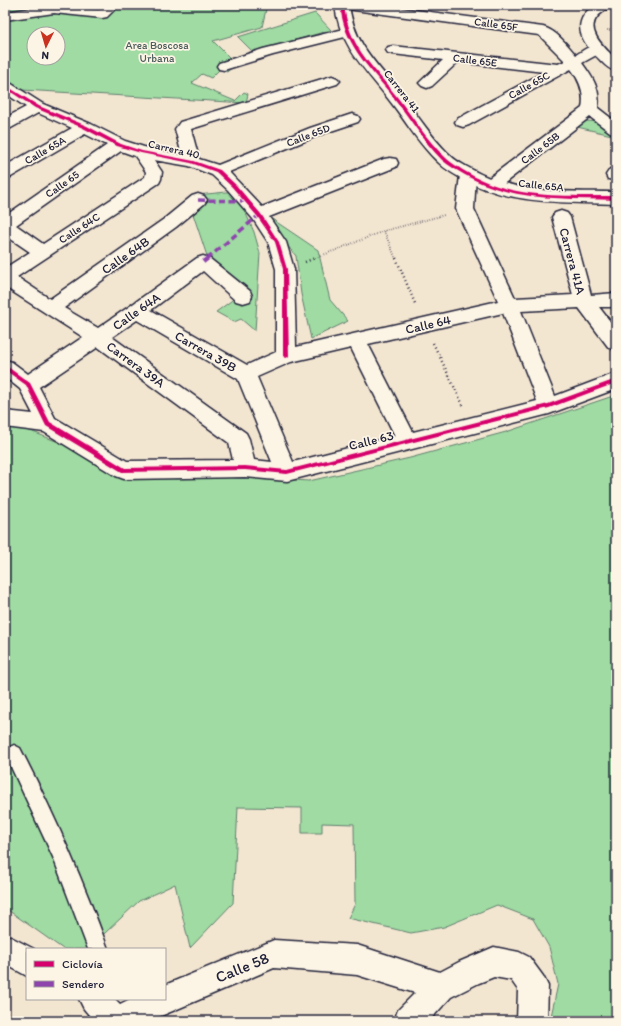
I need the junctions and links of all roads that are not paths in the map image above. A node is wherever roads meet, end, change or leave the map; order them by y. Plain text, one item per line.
1 (348, 5) edge
2 (603, 5) edge
3 (54, 7) edge
4 (107, 9) edge
5 (5, 16) edge
6 (348, 32) junction
7 (597, 49) junction
8 (393, 50) dead end
9 (456, 57) junction
10 (573, 63) junction
11 (224, 66) dead end
12 (616, 67) edge
13 (558, 69) junction
14 (332, 81) dead end
15 (427, 83) dead end
16 (6, 87) edge
17 (37, 107) junction
18 (590, 110) junction
19 (352, 119) dead end
20 (462, 122) dead end
21 (5, 125) edge
22 (85, 127) junction
23 (616, 129) edge
24 (119, 145) junction
25 (141, 152) junction
26 (192, 162) junction
27 (390, 163) dead end
28 (218, 171) junction
29 (5, 173) edge
30 (468, 175) junction
31 (491, 185) junction
32 (616, 198) edge
33 (198, 200) dead end
34 (259, 215) junction
35 (561, 217) dead end
36 (5, 225) edge
37 (42, 252) junction
38 (5, 277) edge
39 (243, 296) dead end
40 (616, 300) edge
41 (584, 302) junction
42 (509, 305) junction
43 (50, 308) junction
44 (136, 311) junction
45 (98, 337) junction
46 (357, 340) junction
47 (616, 343) edge
48 (286, 356) junction
49 (5, 367) edge
50 (246, 374) junction
51 (616, 381) edge
52 (28, 384) junction
53 (549, 406) junction
54 (5, 418) edge
55 (48, 424) junction
56 (408, 442) junction
57 (245, 468) junction
58 (287, 472) junction
59 (14, 754) dead end
60 (5, 948) edge
61 (98, 948) edge
62 (26, 960) edge
63 (441, 987) junction
64 (166, 992) edge
65 (142, 1000) edge
66 (113, 1010) edge
67 (409, 1021) edge
68 (532, 1021) edge

1 - 6 street, Carrera 41
1 - 10 street, Calle 65F
2 - 7 street
3 - 4 street
3 - 5 street
6 - 11 street
6 - 30 street, Carrera 41
7 - 10 street, Calle 65C
7 - 12 street
8 - 9 street, Calle 65E
9 - 13 street, Calle 65E
9 - 15 street
10 - 13 street, Calle 65C
10 - 18 street
13 - 20 street, Calle 65C
14 - 26 street, Carrera 40
16 - 17 street, Carrera 40
17 - 21 street
17 - 22 street, Carrera 40
18 - 23 street
18 - 31 street, Calle 65B
19 - 28 street, Calle 65D
22 - 24 street, Carrera 40
22 - 29 street, Calle 65A
24 - 25 street, Carrera 40
24 - 36 street, Calle 65
25 - 26 street, Carrera 40
25 - 37 street, Calle 64C
26 - 28 street, Carrera 40
27 - 34 street
28 - 34 street, Carrera 40
30 - 31 street, Calle 65A
30 - 42 street
31 - 32 street, Calle 65A
33 - 43 street, Calle 64B
34 - 48 street, Carrera 40
35 - 41 street, Carrera 41A
36 - 37 street
37 - 38 street, Calle 64C
38 - 43 street, Carrera 39A
39 - 44 street, Calle 64A
40 - 41 street, Calle 64
41 - 42 street, Calle 64
41 - 47 street, Carrera 41A
42 - 46 street, Calle 64
42 - 53 street
43 - 45 street, Carrera 39A
44 - 45 street, Calle 64A
44 - 50 street, Carrera 39B
45 - 52 street, Calle 64A
45 - 57 street, Carrera 39A
46 - 48 street, Calle 64
46 - 56 street
48 - 50 street, Calle 64
49 - 52 street
50 - 58 street, Carrera 39B
51 - 53 street, Calle 63
52 - 55 street
53 - 56 street, Calle 63
54 - 55 street
55 - 57 street, Calle 63
56 - 58 street, Calle 63
57 - 58 street, Calle 63
59 - 61 lane
60 - 62 street
63 - 64 street, Calle 58
63 - 67 street
63 - 68 street
65 - 66 street, Calle 58

